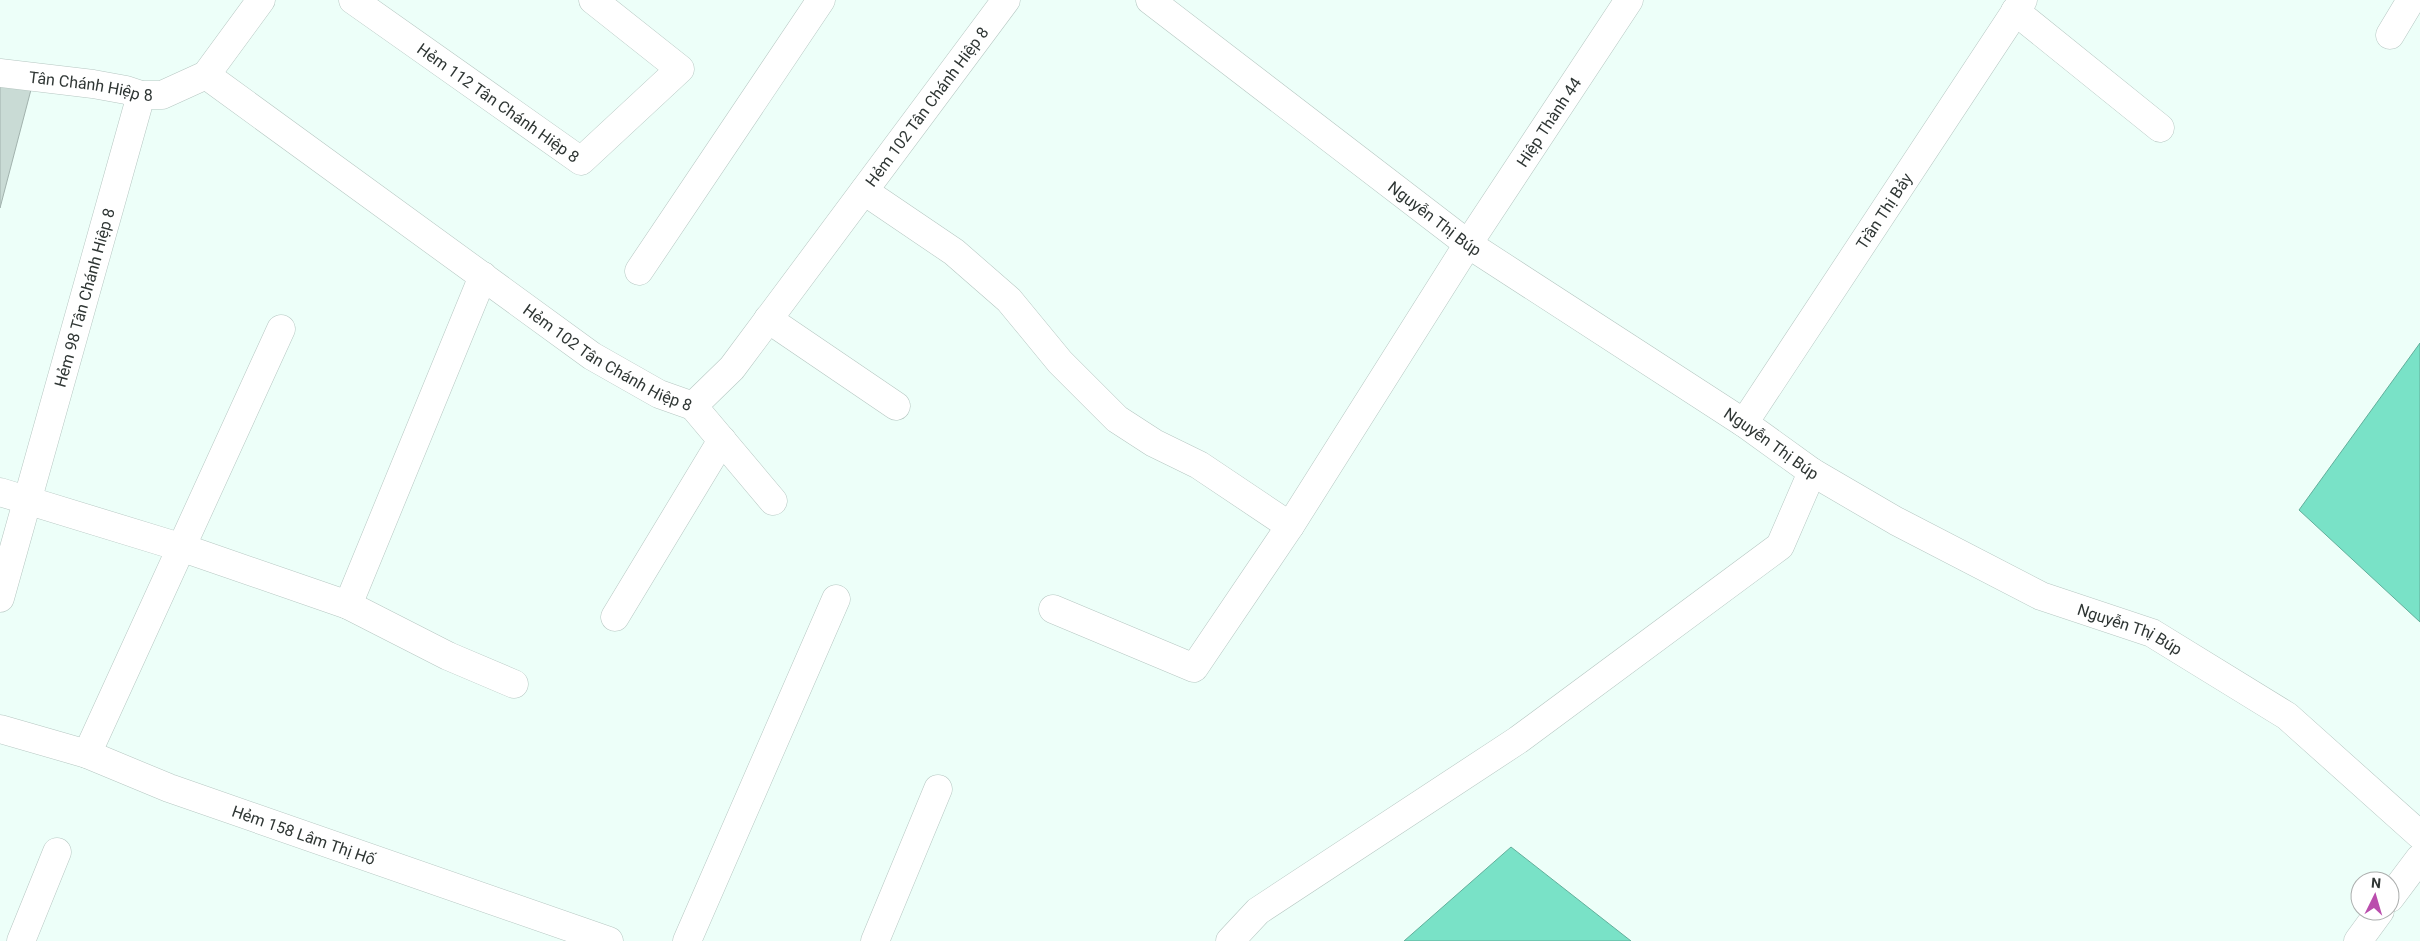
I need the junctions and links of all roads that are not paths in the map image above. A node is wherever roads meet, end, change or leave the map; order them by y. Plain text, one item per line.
1 (261, 0) edge
2 (353, 0) edge
3 (593, 0) edge
4 (821, 0) edge
5 (1006, 0) edge
6 (1150, 0) edge
7 (1629, 0) edge
8 (2411, 0) edge
9 (2019, 6) edge
10 (2390, 35) dead end
11 (0, 73) edge
12 (206, 75) junction
13 (141, 95) junction
14 (2160, 128) dead end
15 (864, 191) junction
16 (1468, 244) junction
17 (639, 271) dead end
18 (483, 276) junction
19 (768, 320) junction
20 (280, 329) dead end
21 (693, 406) junction
22 (896, 406) dead end
23 (1744, 423) junction
24 (722, 440) junction
25 (1812, 472) junction
26 (0, 492) edge
27 (28, 500) junction
28 (773, 500) dead end
29 (1290, 526) junction
30 (183, 548) junction
31 (0, 598) edge
32 (836, 599) dead end
33 (348, 605) junction
34 (1053, 608) dead end
35 (615, 617) dead end
36 (514, 684) dead end
37 (0, 729) edge
38 (88, 754) junction
39 (938, 789) dead end
40 (2420, 835) edge
41 (58, 852) dead end
42 (2420, 858) edge
43 (2400, 885) edge
44 (2373, 921) edge
45 (21, 941) edge
46 (609, 941) edge
47 (686, 941) edge
48 (875, 941) edge
49 (1230, 941) edge
50 (2358, 941) edge

1 - 12 street, Tân Chánh Hiệp 8
2 - 3 street, Hẻm 112 Tân Chánh Hiệp 8
4 - 17 street
5 - 15 street, Hẻm 102 Tân Chánh Hiệp 8
6 - 16 street, Nguyễn Thị Búp
7 - 16 street, Hiệp Thành 44
8 - 10 street
9 - 14 street
9 - 23 street, Trần Thị Bảy
11 - 13 street, Tân Chánh Hiệp 8
12 - 13 street, Tân Chánh Hiệp 8
12 - 18 street, Hẻm 102 Tân Chánh Hiệp 8
13 - 27 street, Hẻm 98 Tân Chánh Hiệp 8
15 - 19 street, Hẻm 102 Tân Chánh Hiệp 8
15 - 29 street
16 - 23 street, Nguyễn Thị Búp
16 - 29 street, Hiệp Thành 44
18 - 21 street, Hẻm 102 Tân Chánh Hiệp 8
18 - 33 street
19 - 21 street, Hẻm 102 Tân Chánh Hiệp 8
19 - 22 street
20 - 30 street
21 - 24 street
23 - 25 street, Nguyễn Thị Búp
24 - 28 street
24 - 35 street
25 - 40 street, Nguyễn Thị Búp
25 - 49 street
26 - 27 street
27 - 30 street
27 - 31 street, Hẻm 98 Tân Chánh Hiệp 8
29 - 34 street, Hiệp Thành 44
30 - 33 street
30 - 38 street
32 - 47 street
33 - 36 street
37 - 38 street, Hẻm 158 Lâm Thị Hố
38 - 46 street, Hẻm 158 Lâm Thị Hố
39 - 48 street
41 - 45 street
42 - 43 street
44 - 50 street

